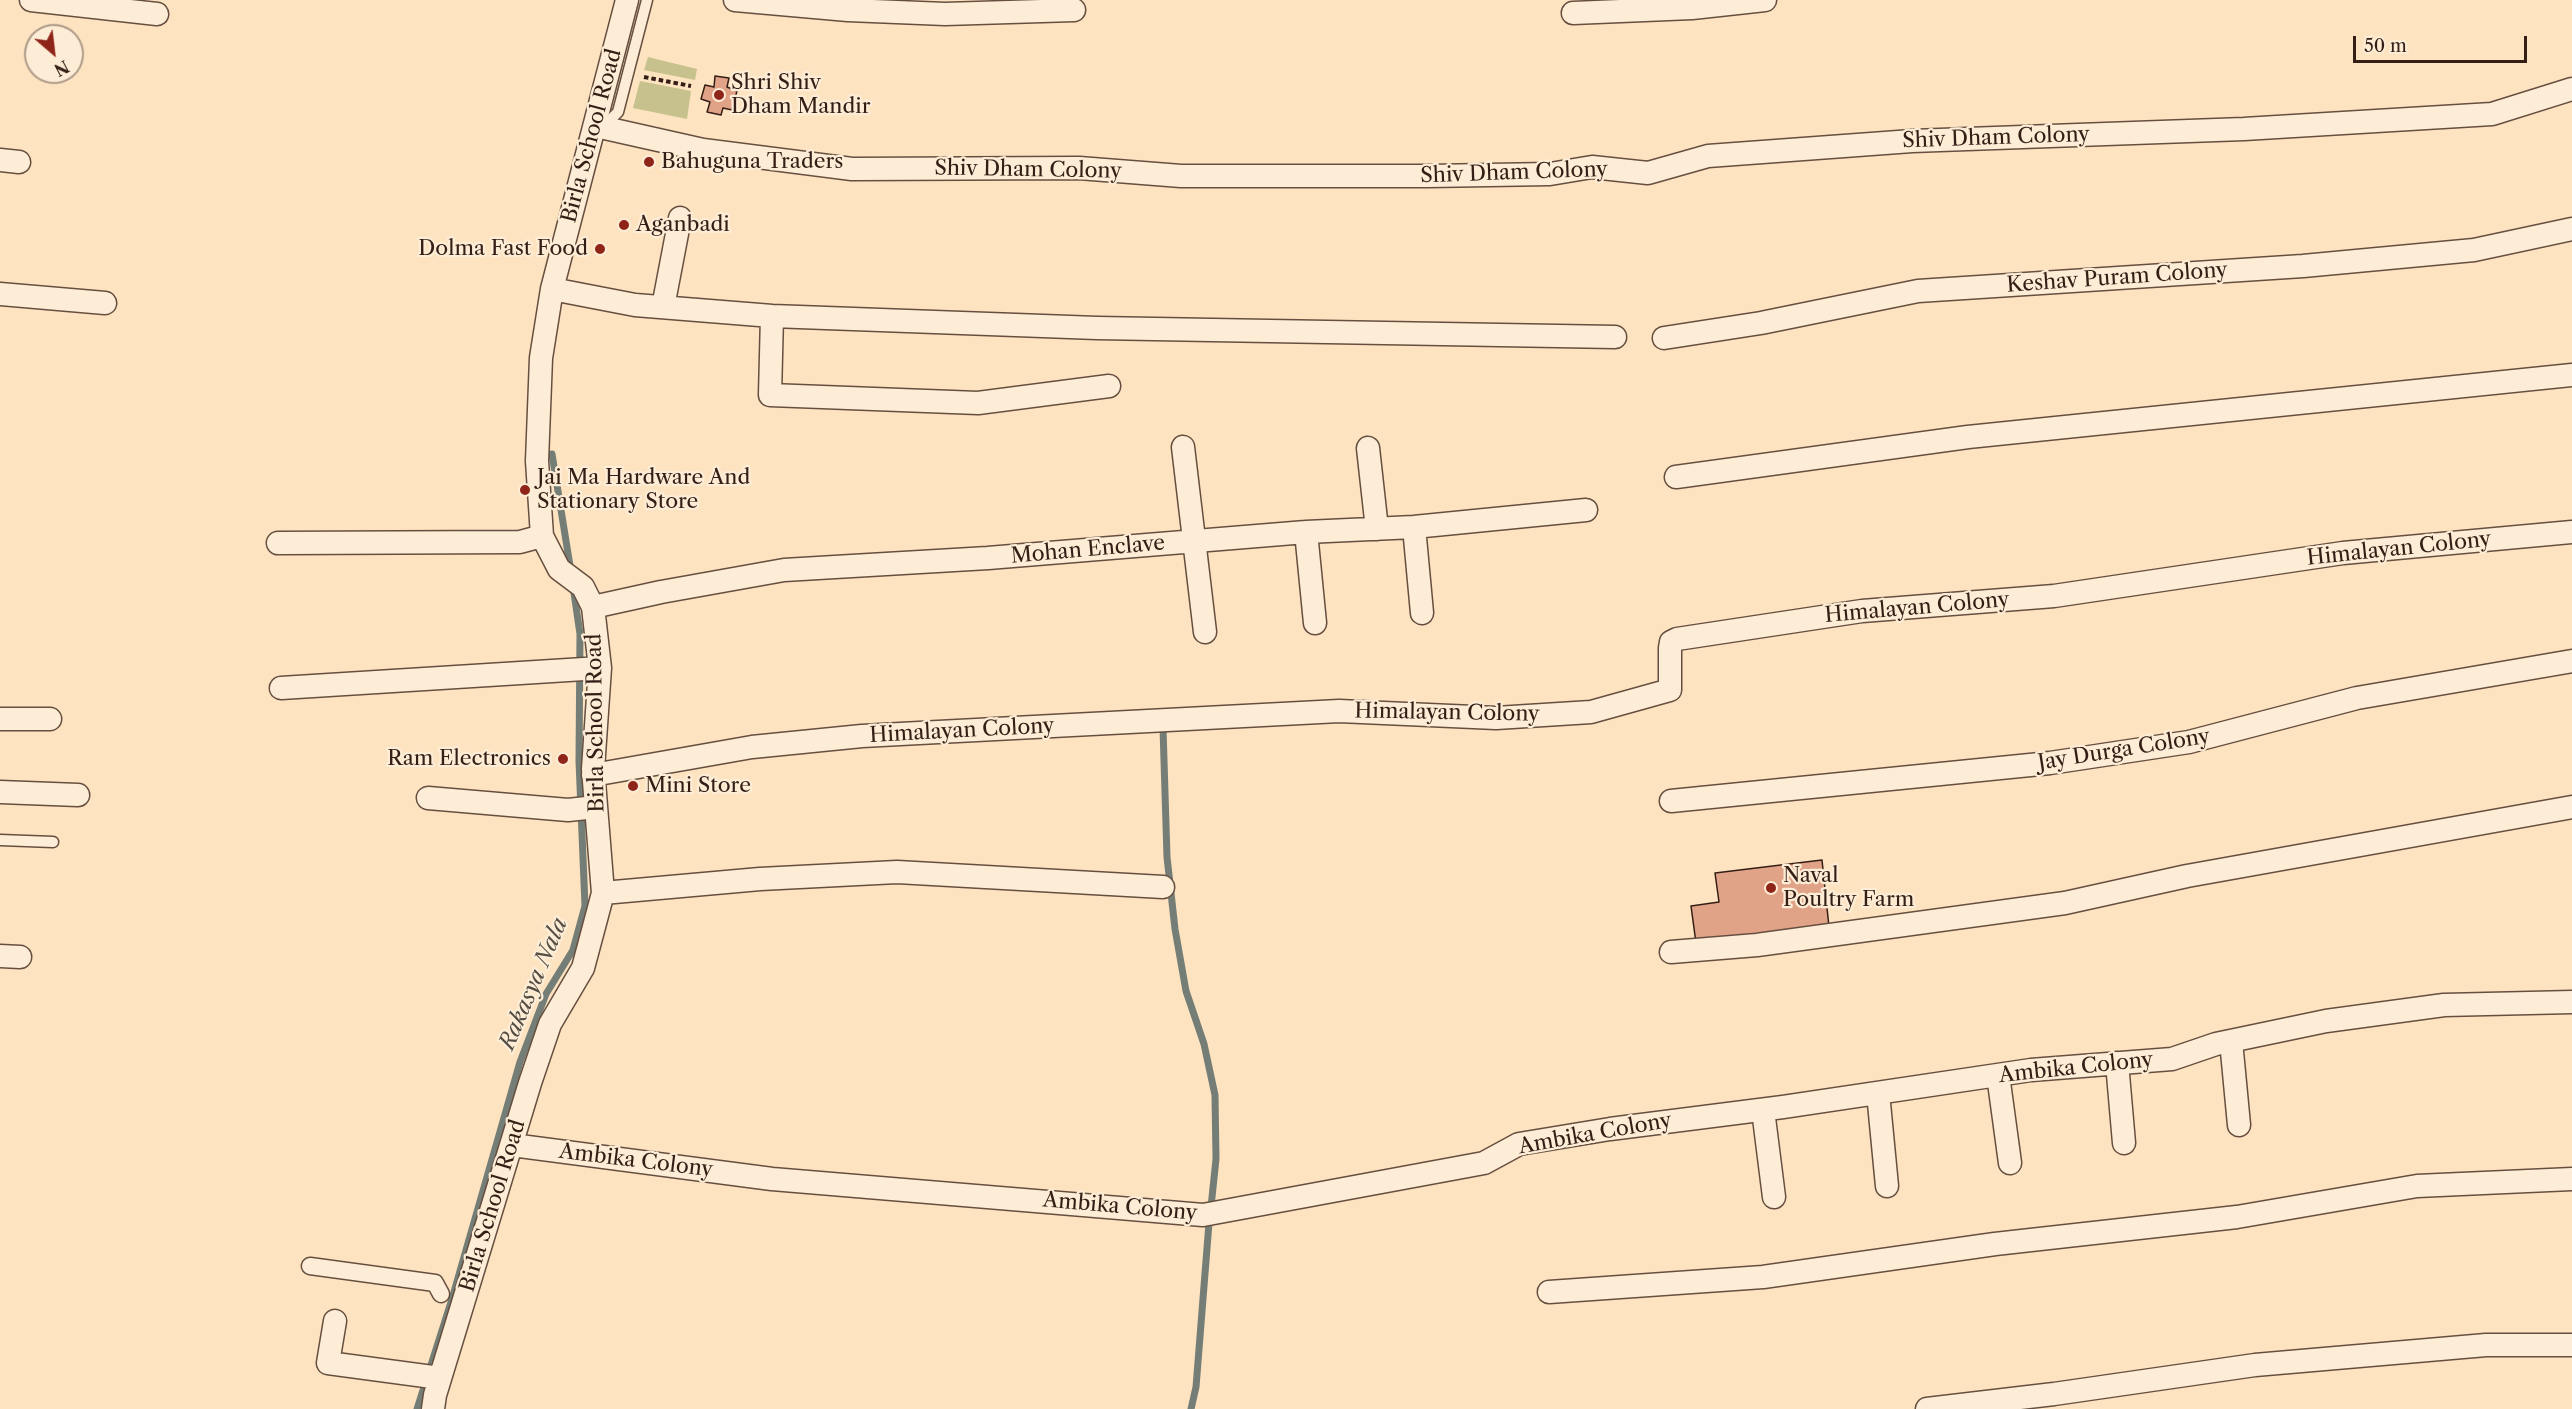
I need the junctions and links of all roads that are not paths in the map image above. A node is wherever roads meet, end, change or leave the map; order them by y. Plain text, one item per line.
1 (31, 0) edge
2 (627, 0) edge
3 (647, 0) edge
4 (735, 0) edge
5 (1766, 0) edge
6 (1074, 10) dead end
7 (1573, 13) dead end
8 (157, 14) dead end
9 (2572, 89) edge
10 (596, 126) junction
11 (680, 218) dead end
12 (2572, 229) edge
13 (552, 289) junction
14 (0, 294) edge
15 (105, 303) dead end
16 (663, 307) junction
17 (772, 316) junction
18 (1615, 338) dead end
19 (1664, 338) dead end
20 (2572, 375) edge
21 (1108, 386) dead end
22 (1183, 447) dead end
23 (1368, 447) dead end
24 (1676, 477) dead end
25 (1586, 510) dead end
26 (1414, 527) junction
27 (1377, 529) junction
28 (1306, 532) junction
29 (2572, 532) edge
30 (542, 536) junction
31 (1195, 541) junction
32 (278, 543) dead end
33 (588, 597) junction
34 (1422, 613) dead end
35 (1316, 623) dead end
36 (1205, 632) dead end
37 (2572, 660) edge
38 (586, 668) junction
39 (281, 688) dead end
40 (0, 719) edge
41 (50, 719) dead end
42 (593, 775) junction
43 (0, 792) edge
44 (78, 795) dead end
45 (428, 798) dead end
46 (1671, 801) dead end
47 (2572, 807) edge
48 (583, 808) junction
49 (0, 840) edge
50 (52, 842) dead end
51 (1163, 887) dead end
52 (603, 893) junction
53 (1671, 952) dead end
54 (2572, 1002) edge
55 (2231, 1041) junction
56 (2117, 1063) junction
57 (1998, 1075) junction
58 (1878, 1093) junction
59 (1763, 1110) junction
60 (2239, 1125) dead end
61 (2124, 1143) dead end
62 (512, 1145) junction
63 (2010, 1163) dead end
64 (2572, 1179) edge
65 (1887, 1186) dead end
66 (1774, 1197) dead end
67 (310, 1266) dead end
68 (1549, 1292) dead end
69 (441, 1294) dead end
70 (335, 1321) dead end
71 (2572, 1345) edge
72 (428, 1376) junction
73 (434, 1409) edge
74 (1927, 1409) edge

1 - 8 street
2 - 10 street, Birla School Road
3 - 10 lane
4 - 6 street
5 - 7 street
9 - 10 street, Shiv Dham Colony
10 - 13 street, Birla School Road
11 - 16 street
12 - 19 street, Keshav Puram Colony
13 - 16 street
13 - 30 street, Birla School Road
14 - 15 street
16 - 17 street
17 - 18 street
17 - 21 street
20 - 24 street
22 - 31 street
23 - 27 street
25 - 26 street, Mohan Enclave
26 - 27 street, Mohan Enclave
26 - 34 street
27 - 28 street, Mohan Enclave
28 - 31 street, Mohan Enclave
28 - 35 street
29 - 42 street, Himalayan Colony
30 - 32 street
30 - 33 street, Birla School Road
31 - 33 street, Mohan Enclave
31 - 36 street
33 - 38 street, Birla School Road
37 - 46 street, Jay Durga Colony
38 - 39 street
38 - 42 street, Birla School Road
40 - 41 street
42 - 48 street, Birla School Road
43 - 44 street
45 - 48 street
47 - 53 street
48 - 52 street, Birla School Road
49 - 50 lane
51 - 52 street
52 - 62 street, Birla School Road
54 - 55 street, Ambika Colony
55 - 56 street, Ambika Colony
55 - 60 street
56 - 57 street, Ambika Colony
56 - 61 street
57 - 58 street, Ambika Colony
57 - 63 street
58 - 59 street, Ambika Colony
58 - 65 street
59 - 62 street, Ambika Colony
59 - 66 street
62 - 72 street, Birla School Road
64 - 68 street
67 - 69 street
70 - 72 street
71 - 74 street
72 - 73 street, Birla School Road

